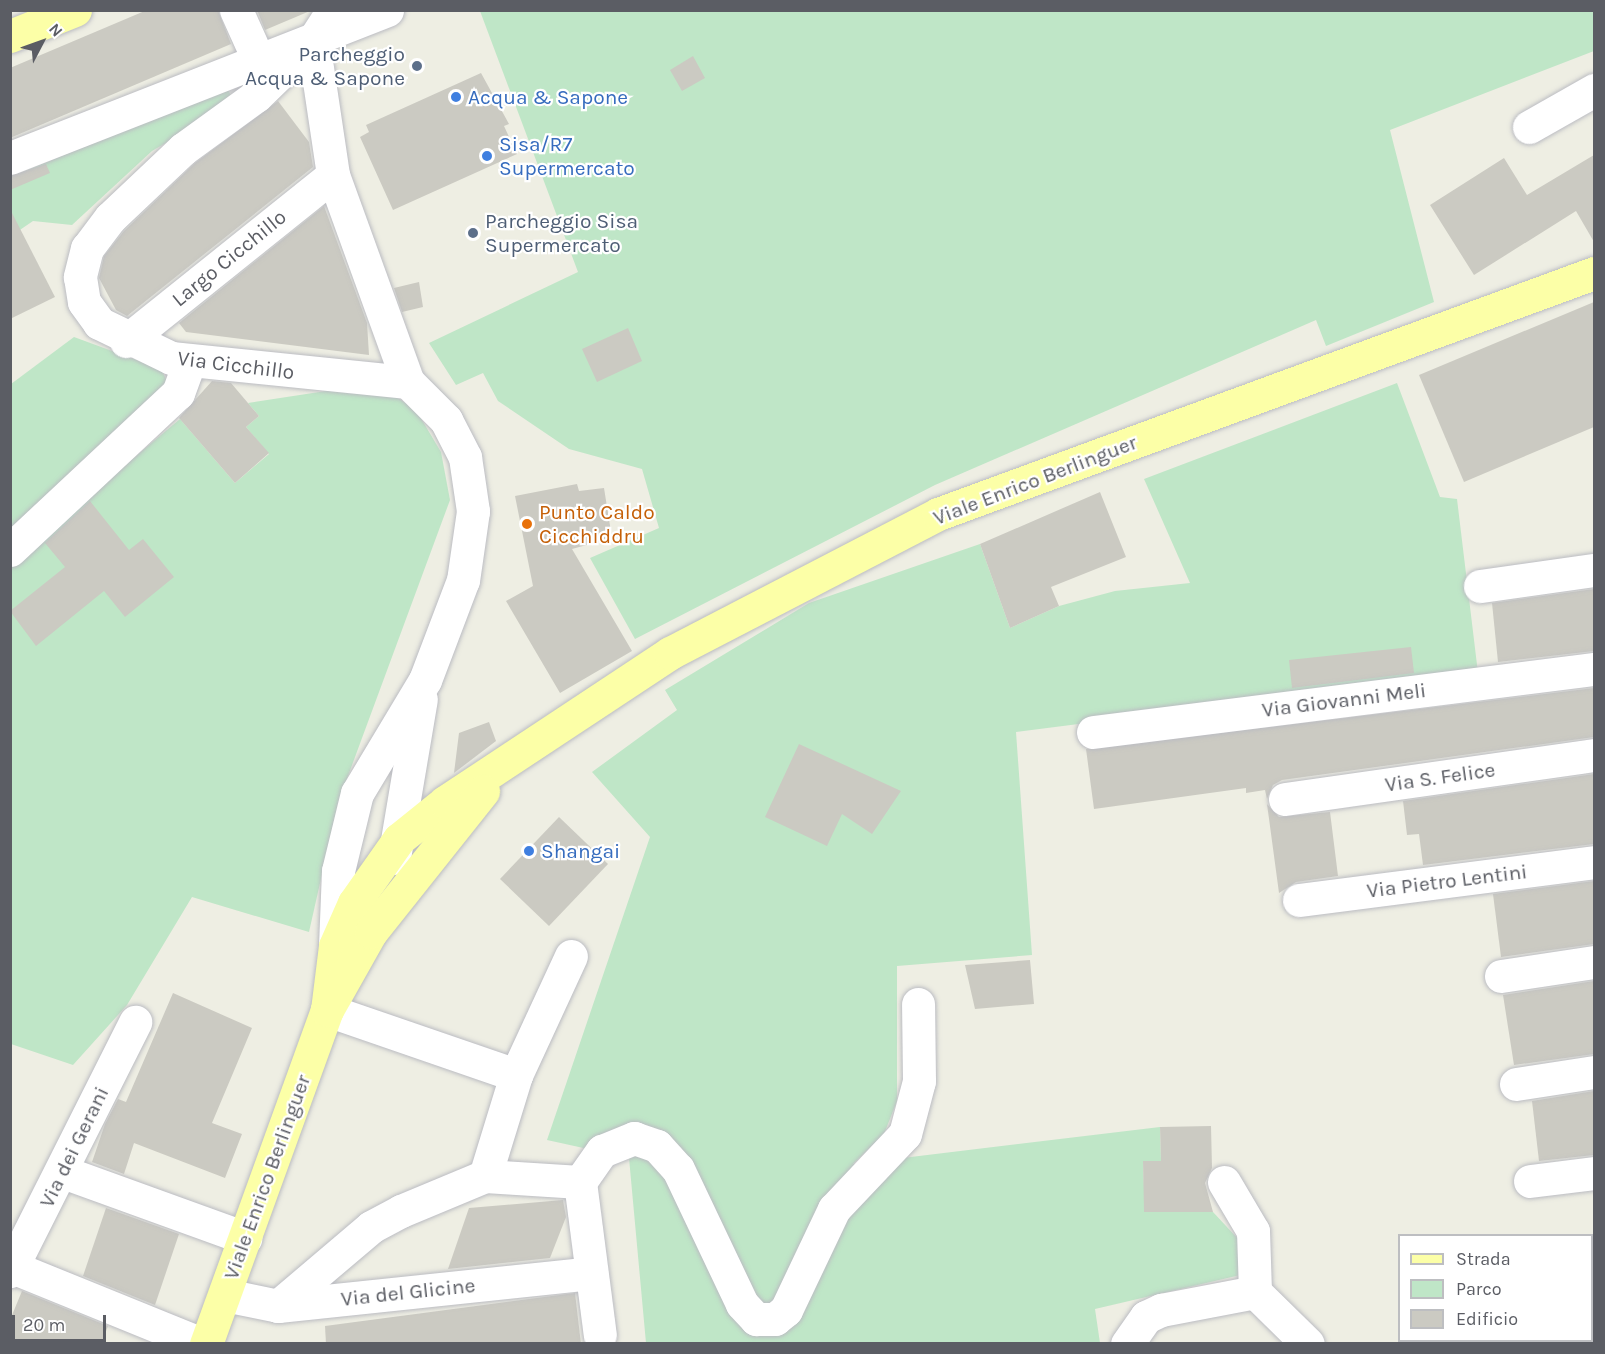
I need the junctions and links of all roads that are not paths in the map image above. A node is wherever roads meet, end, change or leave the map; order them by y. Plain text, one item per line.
1 (75, 10) edge
2 (236, 10) edge
3 (333, 10) edge
4 (387, 10) edge
5 (10, 36) edge
6 (313, 41) junction
7 (258, 59) junction
8 (1594, 90) edge
9 (1529, 127) dead end
10 (10, 158) edge
11 (333, 176) junction
12 (1594, 273) edge
13 (126, 341) junction
14 (189, 362) junction
15 (408, 382) junction
16 (10, 550) edge
17 (1594, 570) edge
18 (1480, 586) dead end
19 (1594, 669) edge
20 (425, 680) junction
21 (1093, 732) dead end
22 (1594, 755) edge
23 (511, 761) junction
24 (357, 793) junction
25 (1285, 799) dead end
26 (445, 834) junction
27 (399, 839) junction
28 (1594, 862) edge
29 (1299, 900) dead end
30 (371, 932) junction
31 (335, 946) junction
32 (571, 956) dead end
33 (1594, 962) edge
34 (1501, 976) dead end
35 (918, 1004) dead end
36 (327, 1010) junction
37 (135, 1022) dead end
38 (1594, 1072) edge
39 (516, 1075) junction
40 (1516, 1083) dead end
41 (63, 1172) junction
42 (1594, 1173) edge
43 (485, 1176) junction
44 (1530, 1181) dead end
45 (580, 1182) junction
46 (1224, 1182) dead end
47 (245, 1238) junction
48 (11, 1269) edge
49 (591, 1273) junction
50 (1256, 1292) junction
51 (225, 1295) junction
52 (278, 1306) junction
53 (600, 1335) dead end
54 (185, 1341) edge
55 (1127, 1344) edge
56 (1308, 1344) edge

1 - 5 main road
2 - 7 street
3 - 6 street, Via Cicchillo
4 - 6 street
6 - 7 street
6 - 11 street
6 - 13 street, Via Cicchillo
7 - 10 street
8 - 9 street
11 - 13 street, Largo Cicchillo
11 - 15 street
12 - 23 main road, Viale Enrico Berlinguer
13 - 14 street, Via Cicchillo
14 - 15 street, Via Cicchillo
14 - 16 street
15 - 20 street
17 - 18 street
19 - 21 street, Via Giovanni Meli
20 - 24 street
20 - 27 street
22 - 25 street, Via S. Felice
23 - 26 main road
23 - 27 main road
24 - 27 street
24 - 31 street
26 - 27 street
26 - 30 main road
27 - 30 street
27 - 31 main road
28 - 29 street, Via Pietro Lentini
30 - 36 main road
31 - 36 main road
32 - 39 street
33 - 34 street
35 - 45 street
36 - 39 street
36 - 47 main road, Viale Enrico Berlinguer
37 - 41 street, Via dei Gerani
38 - 40 street
39 - 43 street
41 - 47 street
41 - 48 street, Via dei Gerani
42 - 44 street
43 - 45 street
43 - 52 street
45 - 49 street
46 - 50 street
47 - 51 main road, Viale Enrico Berlinguer
48 - 54 street
49 - 52 street, Via del Glicine
49 - 53 street
50 - 55 street
50 - 56 street
51 - 52 street, Via del Glicine
51 - 54 main road, Viale Enrico Berlinguer

